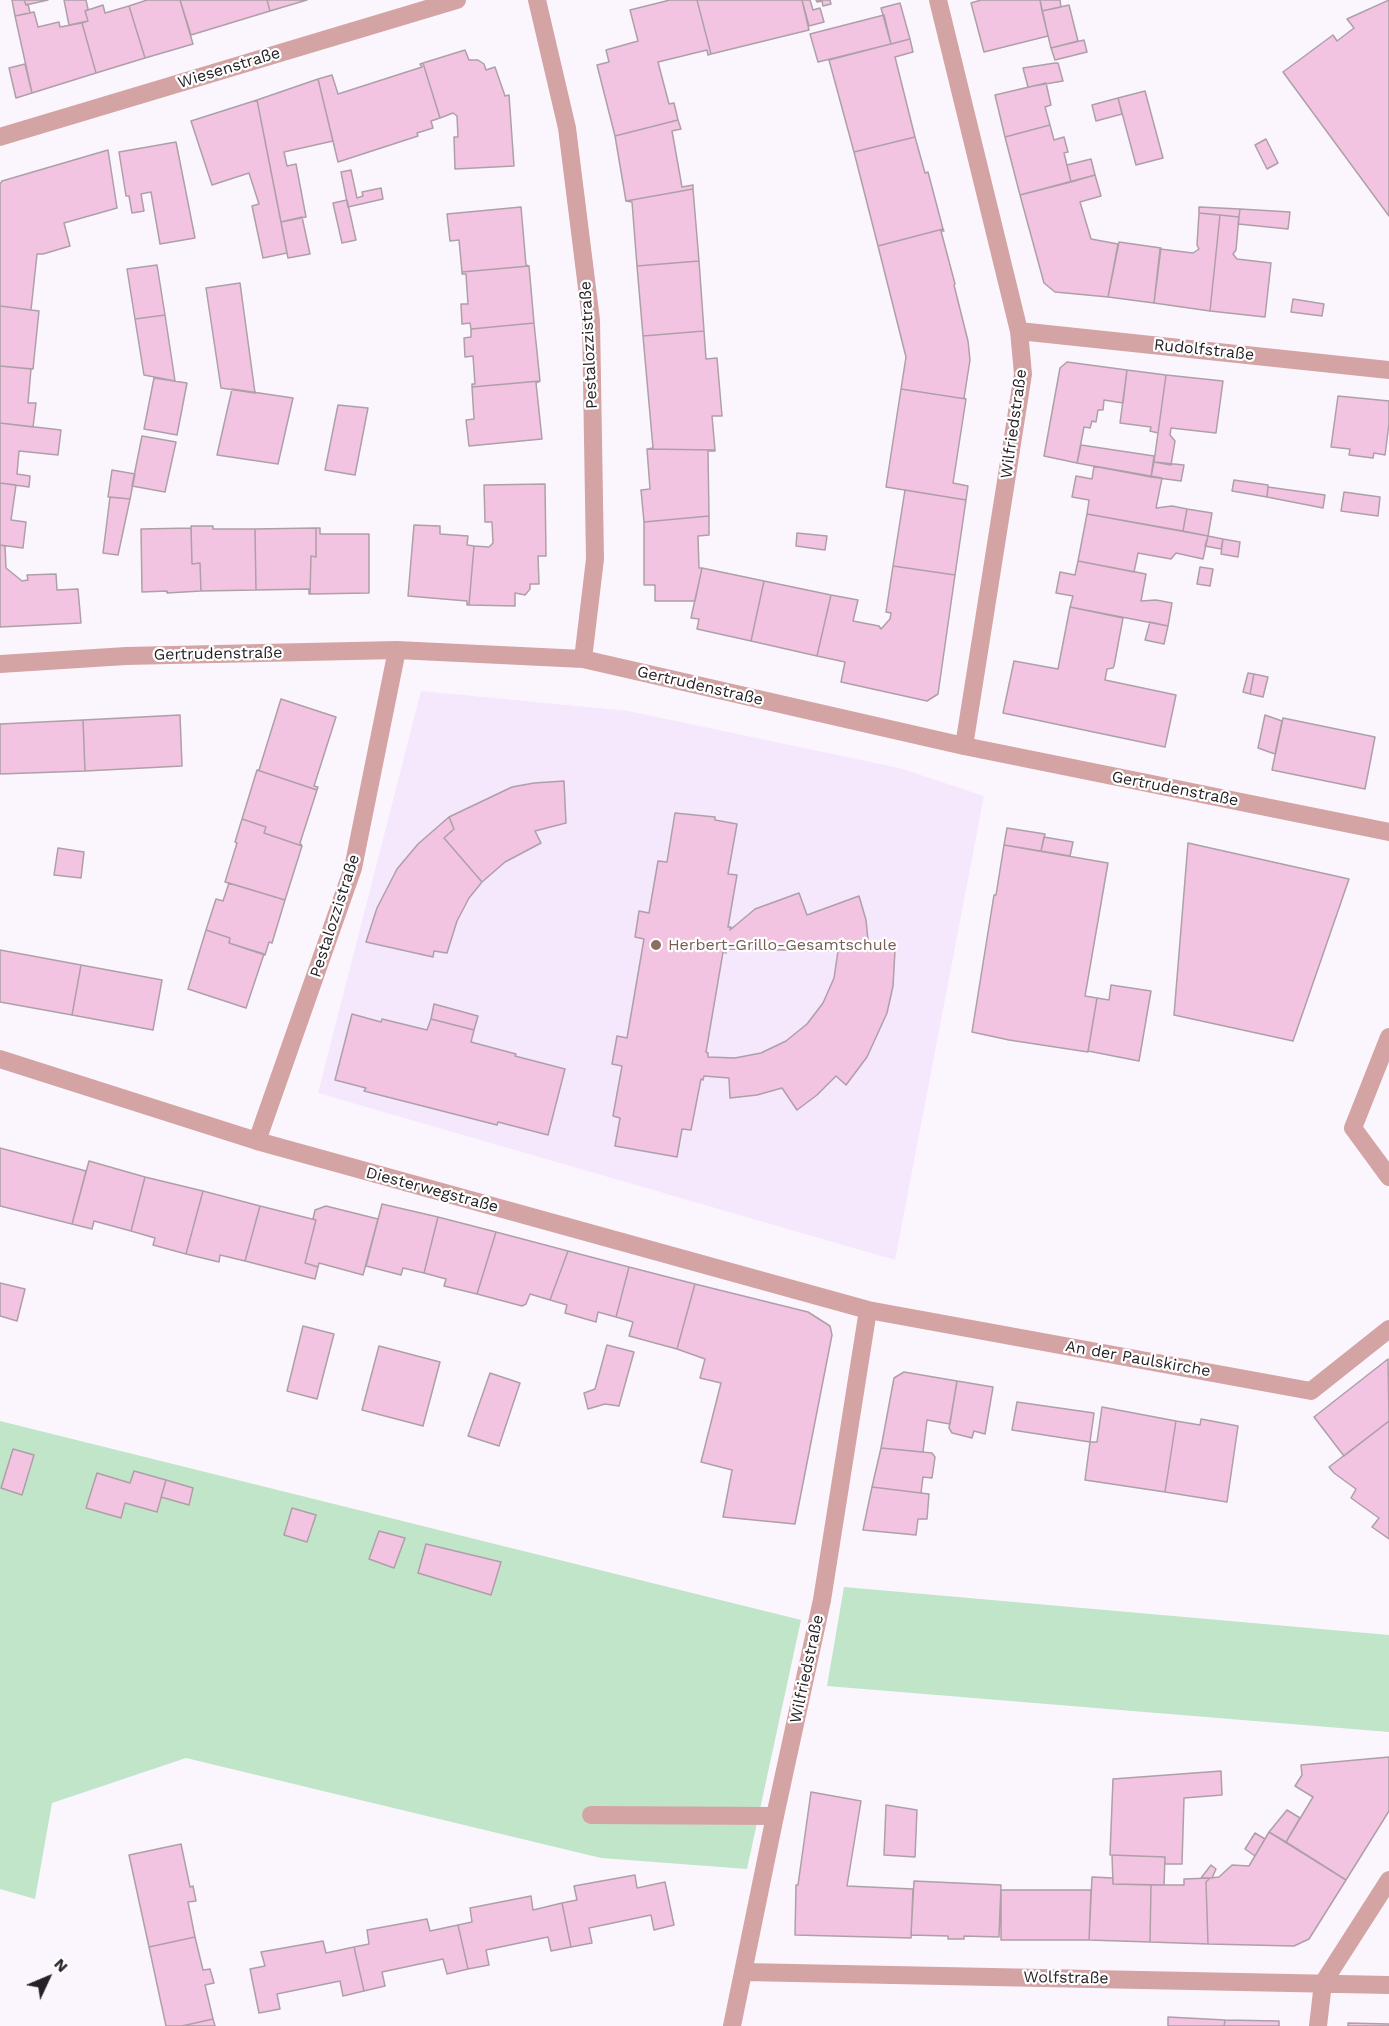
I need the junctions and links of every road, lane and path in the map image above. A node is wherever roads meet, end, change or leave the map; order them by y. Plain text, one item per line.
1 (457, 0) edge
2 (537, 0) edge
3 (938, 0) edge
4 (0, 137) edge
5 (1019, 331) junction
6 (1389, 370) edge
7 (397, 650) junction
8 (583, 659) junction
9 (0, 664) edge
10 (964, 746) junction
11 (1389, 832) edge
12 (1389, 1036) edge
13 (0, 1059) edge
14 (257, 1141) junction
15 (1389, 1177) edge
16 (868, 1310) junction
17 (1389, 1329) edge
18 (591, 1815) dead end
19 (775, 1816) junction
20 (1389, 1880) edge
21 (744, 1972) junction
22 (1323, 1983) junction
23 (1389, 1985) edge
24 (732, 2026) edge
25 (1318, 2026) edge

1 - 4 street, Wiesenstraße
2 - 8 street, Pestalozzistraße
3 - 5 street, Wilfriedstraße
5 - 6 street, Rudolfstraße
5 - 10 street, Wilfriedstraße
7 - 8 street, Gertrudenstraße
7 - 9 street, Gertrudenstraße
7 - 14 street, Pestalozzistraße
8 - 10 street, Gertrudenstraße
10 - 11 street, Gertrudenstraße
12 - 15 street
13 - 14 street, Diesterwegstraße
14 - 16 street, Diesterwegstraße
16 - 17 street, An der Paulskirche
16 - 19 street, Wilfriedstraße
18 - 19 street
19 - 21 street, Wilfriedstraße
20 - 22 street
21 - 22 street, Wolfstraße
21 - 24 street, Wilfriedstraße
22 - 23 street, Wolfstraße
22 - 25 street

